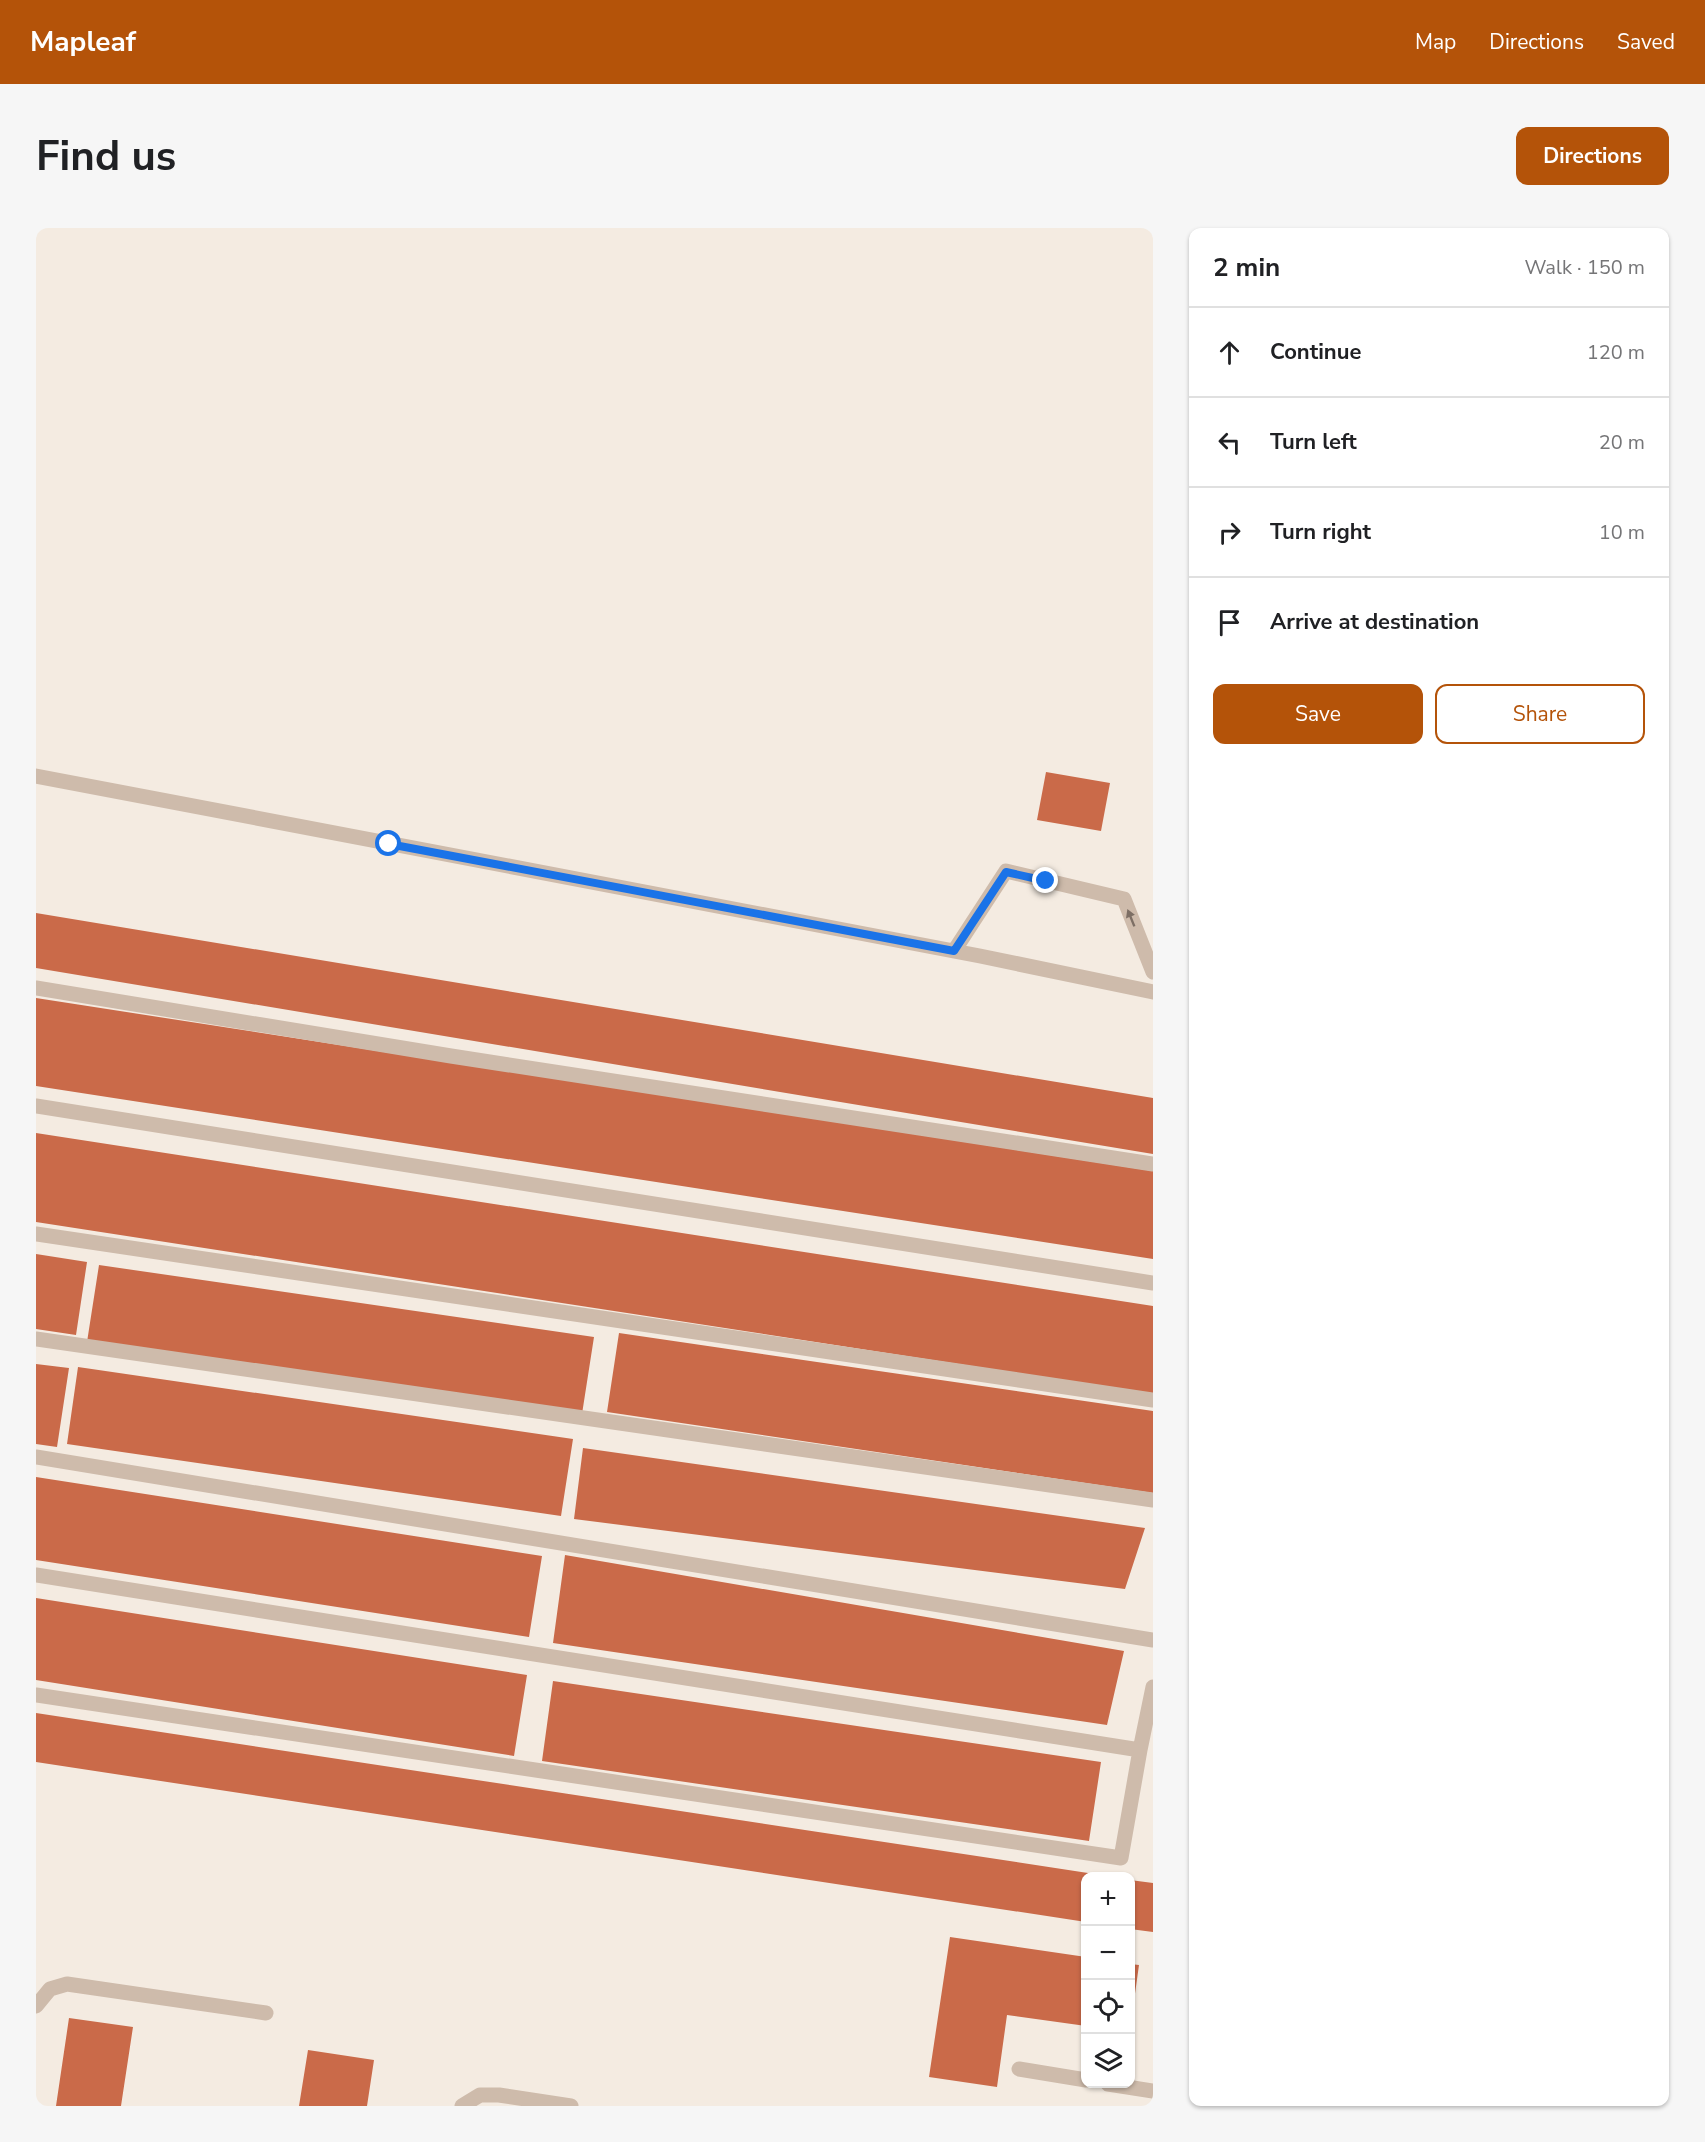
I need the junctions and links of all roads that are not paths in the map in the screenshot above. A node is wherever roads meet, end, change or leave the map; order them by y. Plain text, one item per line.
1 (36, 776) edge
2 (954, 951) junction
3 (1153, 972) edge
4 (36, 988) edge
5 (1153, 992) edge
6 (36, 1106) edge
7 (1153, 1164) edge
8 (36, 1234) edge
9 (1153, 1283) edge
10 (36, 1339) edge
11 (1153, 1400) edge
12 (36, 1457) edge
13 (1153, 1500) edge
14 (36, 1575) edge
15 (1153, 1640) edge
16 (1153, 1687) edge
17 (36, 1695) edge
18 (1140, 1750) junction
19 (36, 2006) edge
20 (266, 2013) dead end
21 (1018, 2069) dead end
22 (1081, 2079) edge
23 (1134, 2088) edge
24 (1153, 2091) edge
25 (462, 2106) edge
26 (571, 2106) edge

1 - 2 lane
3 -> 2 lane
2 - 5 lane
4 - 7 lane
6 - 9 lane
8 - 11 lane
10 - 13 lane
12 - 15 lane
14 - 18 lane
16 - 18 lane
17 - 18 lane
19 - 20 lane
21 - 22 lane
23 - 24 lane
25 - 26 lane

